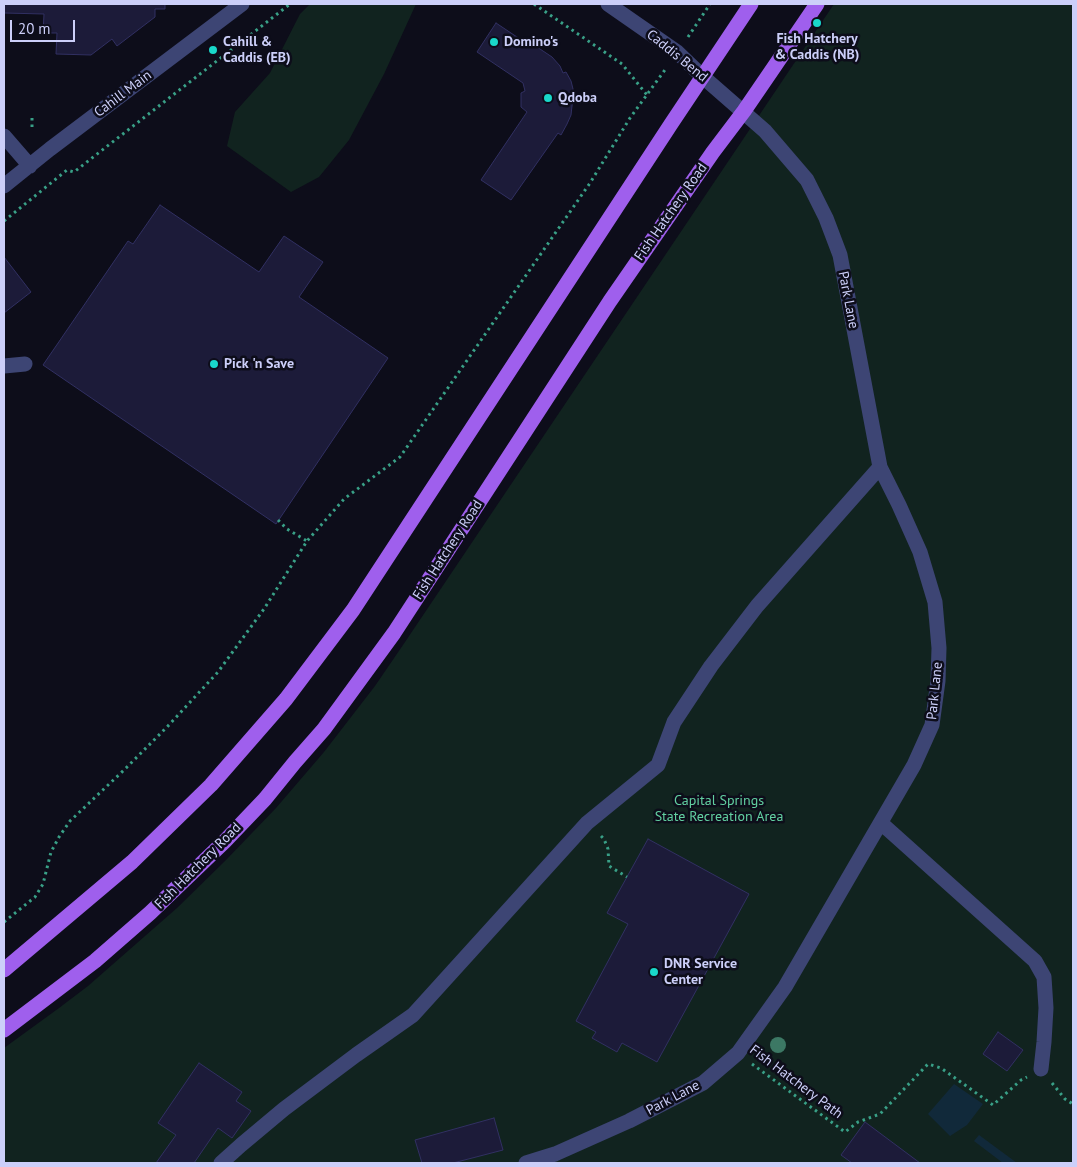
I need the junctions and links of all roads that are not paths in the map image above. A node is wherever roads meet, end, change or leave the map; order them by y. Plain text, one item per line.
1 (242, 4) edge
2 (608, 4) edge
3 (751, 4) edge
4 (817, 4) edge
5 (702, 76) junction
6 (744, 111) junction
7 (4, 136) edge
8 (30, 166) junction
9 (4, 186) edge
10 (25, 364) dead end
11 (4, 366) edge
12 (880, 467) junction
13 (880, 823) junction
14 (4, 970) edge
15 (4, 1030) edge
16 (1041, 1069) road end
17 (221, 1163) edge
18 (526, 1163) edge

1 - 8 street, Cahill Main
2 - 5 street, Caddis Bend
3 - 5 main road
4 - 6 main road, Fish Hatchery Road
5 - 6 street, Caddis Bend
5 - 14 main road
6 - 12 street, Park Lane
6 - 15 main road, Fish Hatchery Road
7 - 8 street
8 - 9 street, Cahill Main
10 - 11 street
12 - 13 street, Park Lane
12 - 17 street
13 - 16 street
13 - 18 street, Park Lane

